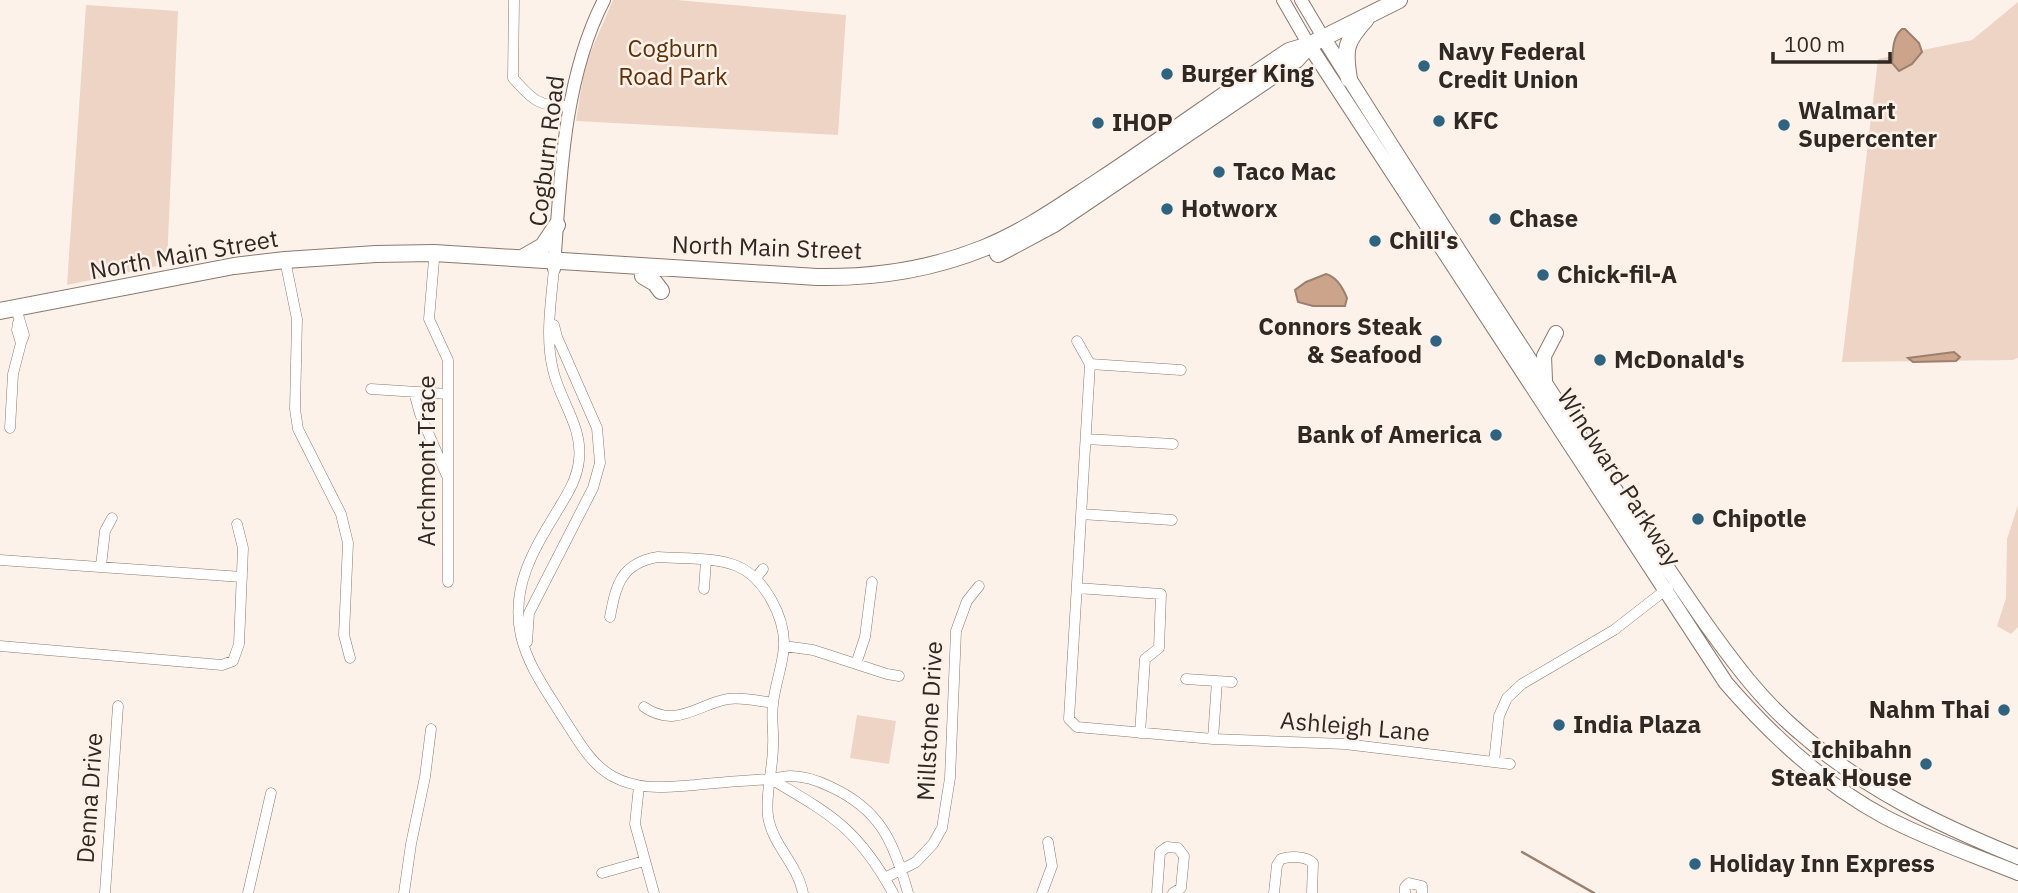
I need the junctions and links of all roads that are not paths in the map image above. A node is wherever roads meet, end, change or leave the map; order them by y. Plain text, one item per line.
1 (514, 0) edge
2 (604, 0) edge
3 (1283, 0) edge
4 (1301, 0) edge
5 (1399, 0) edge
6 (1372, 13) junction
7 (1316, 41) junction
8 (1349, 79) junction
9 (570, 106) junction
10 (557, 225) junction
11 (376, 254) junction
12 (521, 258) junction
13 (285, 260) junction
14 (434, 260) junction
15 (554, 265) junction
16 (643, 276) junction
17 (661, 290) dead end
18 (551, 311) junction
19 (11, 314) edge
20 (1556, 333) dead end
21 (1077, 341) dead end
22 (1090, 364) junction
23 (1181, 370) dead end
24 (1546, 385) junction
25 (371, 389) dead end
26 (414, 391) junction
27 (448, 394) junction
28 (10, 428) dead end
29 (1086, 439) junction
30 (1173, 444) dead end
31 (448, 479) junction
32 (1081, 514) junction
33 (112, 518) dead end
34 (1172, 520) dead end
35 (237, 524) dead end
36 (0, 560) edge
37 (706, 561) junction
38 (101, 566) junction
39 (763, 569) dead end
40 (242, 577) junction
41 (756, 578) junction
42 (449, 582) dead end
43 (872, 582) dead end
44 (979, 586) dead end
45 (1671, 586) junction
46 (704, 589) dead end
47 (1077, 589) junction
48 (611, 617) dead end
49 (0, 646) edge
50 (784, 646) junction
51 (350, 657) dead end
52 (528, 658) junction
53 (856, 664) junction
54 (899, 676) dead end
55 (1185, 679) dead end
56 (1217, 681) junction
57 (1232, 682) dead end
58 (773, 702) junction
59 (118, 706) dead end
60 (645, 707) dead end
61 (431, 729) dead end
62 (1140, 733) junction
63 (1213, 738) junction
64 (1494, 762) junction
65 (1510, 764) dead end
66 (771, 779) junction
67 (639, 786) junction
68 (271, 793) dead end
69 (1048, 842) dead end
70 (2018, 858) edge
71 (644, 861) junction
72 (902, 870) junction
73 (602, 873) dead end
74 (2018, 873) edge
75 (885, 878) junction
76 (105, 893) edge
77 (248, 893) edge
78 (404, 893) edge
79 (654, 893) edge
80 (803, 893) edge
81 (893, 893) edge
82 (908, 893) edge
83 (1042, 893) edge
84 (1157, 893) edge
85 (1173, 893) edge
86 (1275, 893) edge
87 (1312, 893) edge
88 (1405, 893) edge
89 (1422, 893) edge

1 - 9 street
2 - 9 street, Cogburn Road
3 - 7 street, Windward Parkway
4 - 7 street, Windward Parkway
5 - 6 main road
6 - 7 main road
6 - 8 main road
7 - 8 main road, Windward Parkway
7 - 15 main road, North Main Street
7 - 16 main road, North Main Street
7 - 45 main road, Windward Parkway
8 - 24 main road, Windward Parkway
9 - 10 street, Cogburn Road
10 - 12 main road
10 - 15 street, Cogburn Road
11 - 12 main road, North Main Street
11 - 13 main road, North Main Street
11 - 14 main road, North Main Street
12 - 15 main road, North Main Street
13 - 19 main road, North Main Street
13 - 51 street
14 - 15 main road, North Main Street
14 - 27 street, Archmont Trace
15 - 16 main road, North Main Street
15 - 18 street
16 - 17 main road
18 - 52 street
18 - 52 street
19 - 28 street
20 - 24 main road
21 - 22 street
22 - 23 street
22 - 29 street, Ashleigh Lane
24 - 45 main road, Windward Parkway
25 - 26 street
26 - 27 street
26 - 31 street
27 - 31 street, Archmont Trace
29 - 30 street
29 - 32 street, Ashleigh Lane
31 - 42 street, Archmont Trace
32 - 34 street
32 - 47 street, Ashleigh Lane
33 - 38 street
35 - 40 street
36 - 38 street
37 - 41 street
37 - 46 street
37 - 48 street
38 - 40 street
39 - 41 street
40 - 49 street
41 - 50 street
43 - 53 street
44 - 72 street, Millstone Drive
45 - 64 street
45 - 70 main road, Windward Parkway
45 - 74 main road, Windward Parkway
47 - 62 street, Ashleigh Lane
47 - 62 street
50 - 53 street
50 - 58 street
52 - 67 street
53 - 54 street
55 - 56 street
56 - 57 street
56 - 63 street
58 - 60 street
58 - 66 street
59 - 76 street, Denna Drive
61 - 78 street
62 - 63 street, Ashleigh Lane
63 - 64 street, Ashleigh Lane
64 - 65 street, Ashleigh Lane
66 - 67 street
66 - 72 street
66 - 75 street
66 - 80 street
67 - 71 street
68 - 77 street
69 - 83 street
71 - 73 street
71 - 79 street
72 - 75 street, Millstone Drive
72 - 82 street
75 - 81 street
84 - 85 street
86 - 87 street
88 - 89 street

